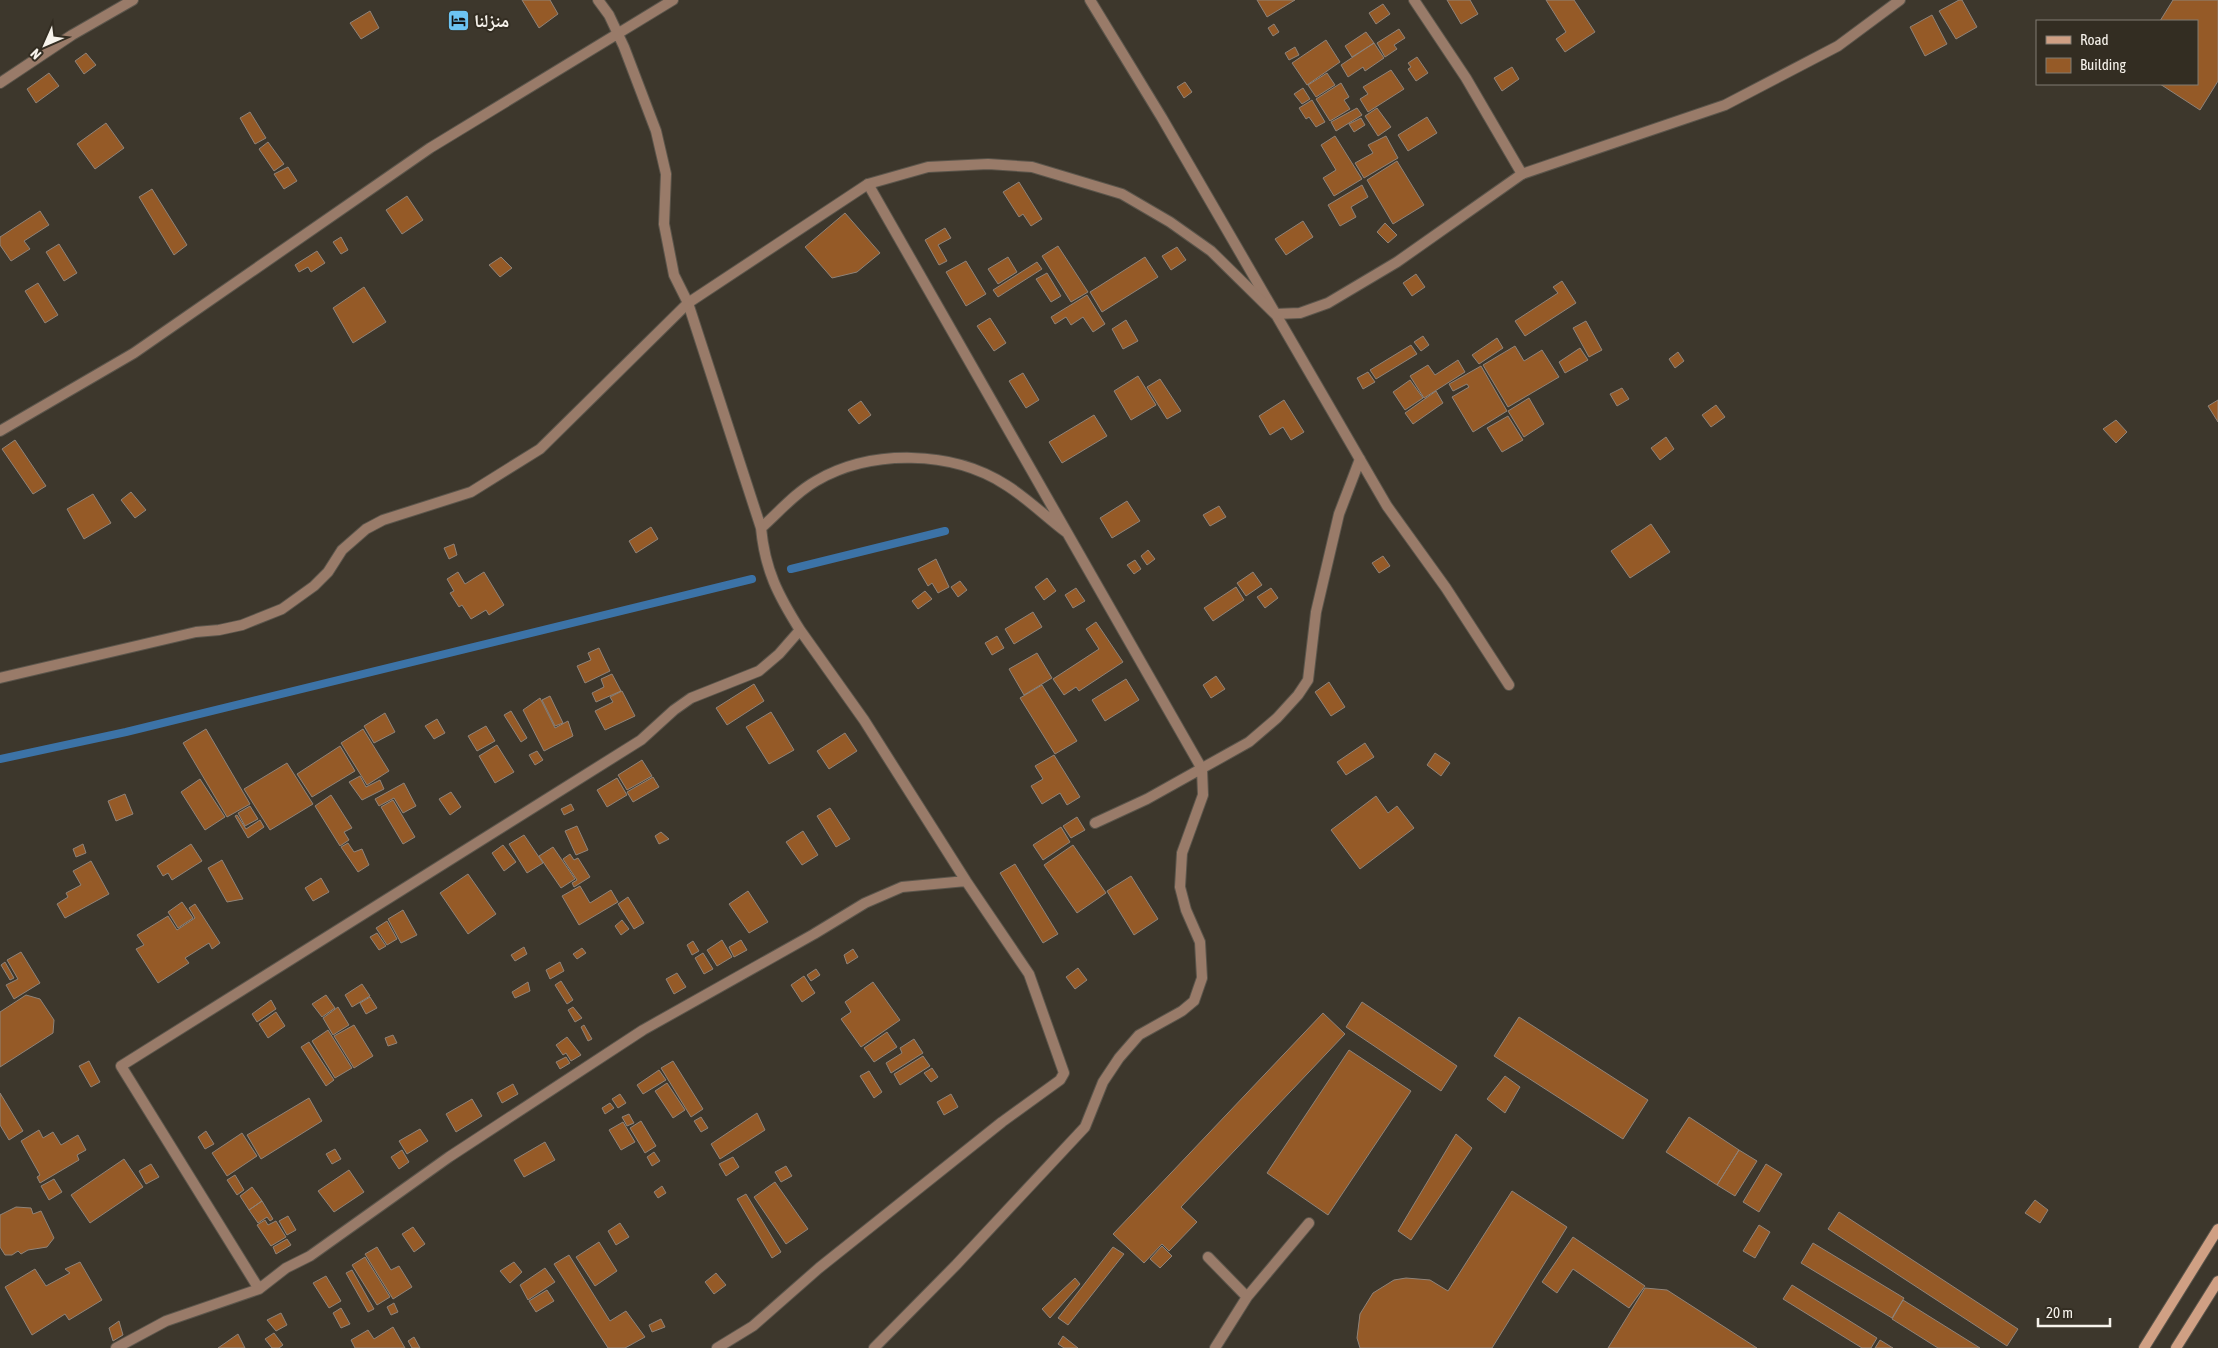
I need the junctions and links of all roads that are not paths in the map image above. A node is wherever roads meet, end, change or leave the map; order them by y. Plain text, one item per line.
1 (133, 0) edge
2 (598, 0) edge
3 (673, 0) edge
4 (1090, 0) edge
5 (1414, 0) edge
6 (1900, 0) edge
7 (618, 33) junction
8 (0, 83) edge
9 (1522, 174) junction
10 (868, 184) junction
11 (688, 303) junction
12 (1275, 314) junction
13 (0, 431) edge
14 (1360, 459) junction
15 (761, 528) junction
16 (1070, 536) junction
17 (800, 630) junction
18 (0, 678) edge
19 (1509, 685) dead end
20 (1202, 769) junction
21 (1096, 823) dead end
22 (966, 880) junction
23 (1309, 1223) dead end
24 (2218, 1229) edge
25 (1208, 1257) dead end
26 (2218, 1281) edge
27 (259, 1289) junction
28 (1246, 1298) junction
29 (116, 1348) edge
30 (718, 1348) edge
31 (874, 1348) edge
32 (1215, 1348) edge
33 (2144, 1348) edge
34 (2176, 1348) edge

1 - 8 street
2 - 7 street
3 - 7 street
4 - 12 street
5 - 9 street
6 - 9 street
7 - 11 street
7 - 13 street
9 - 12 street
10 - 11 street
10 - 12 street
10 - 16 street
11 - 15 street
11 - 18 street
12 - 14 street
14 - 19 street
14 - 20 street
15 - 16 street
15 - 17 street
16 - 20 street
17 - 22 street
17 - 27 street
20 - 21 street
20 - 31 street
22 - 27 street
22 - 30 street
23 - 28 street
24 - 33 main road
25 - 28 street
26 - 34 main road
27 - 29 street
28 - 32 street

